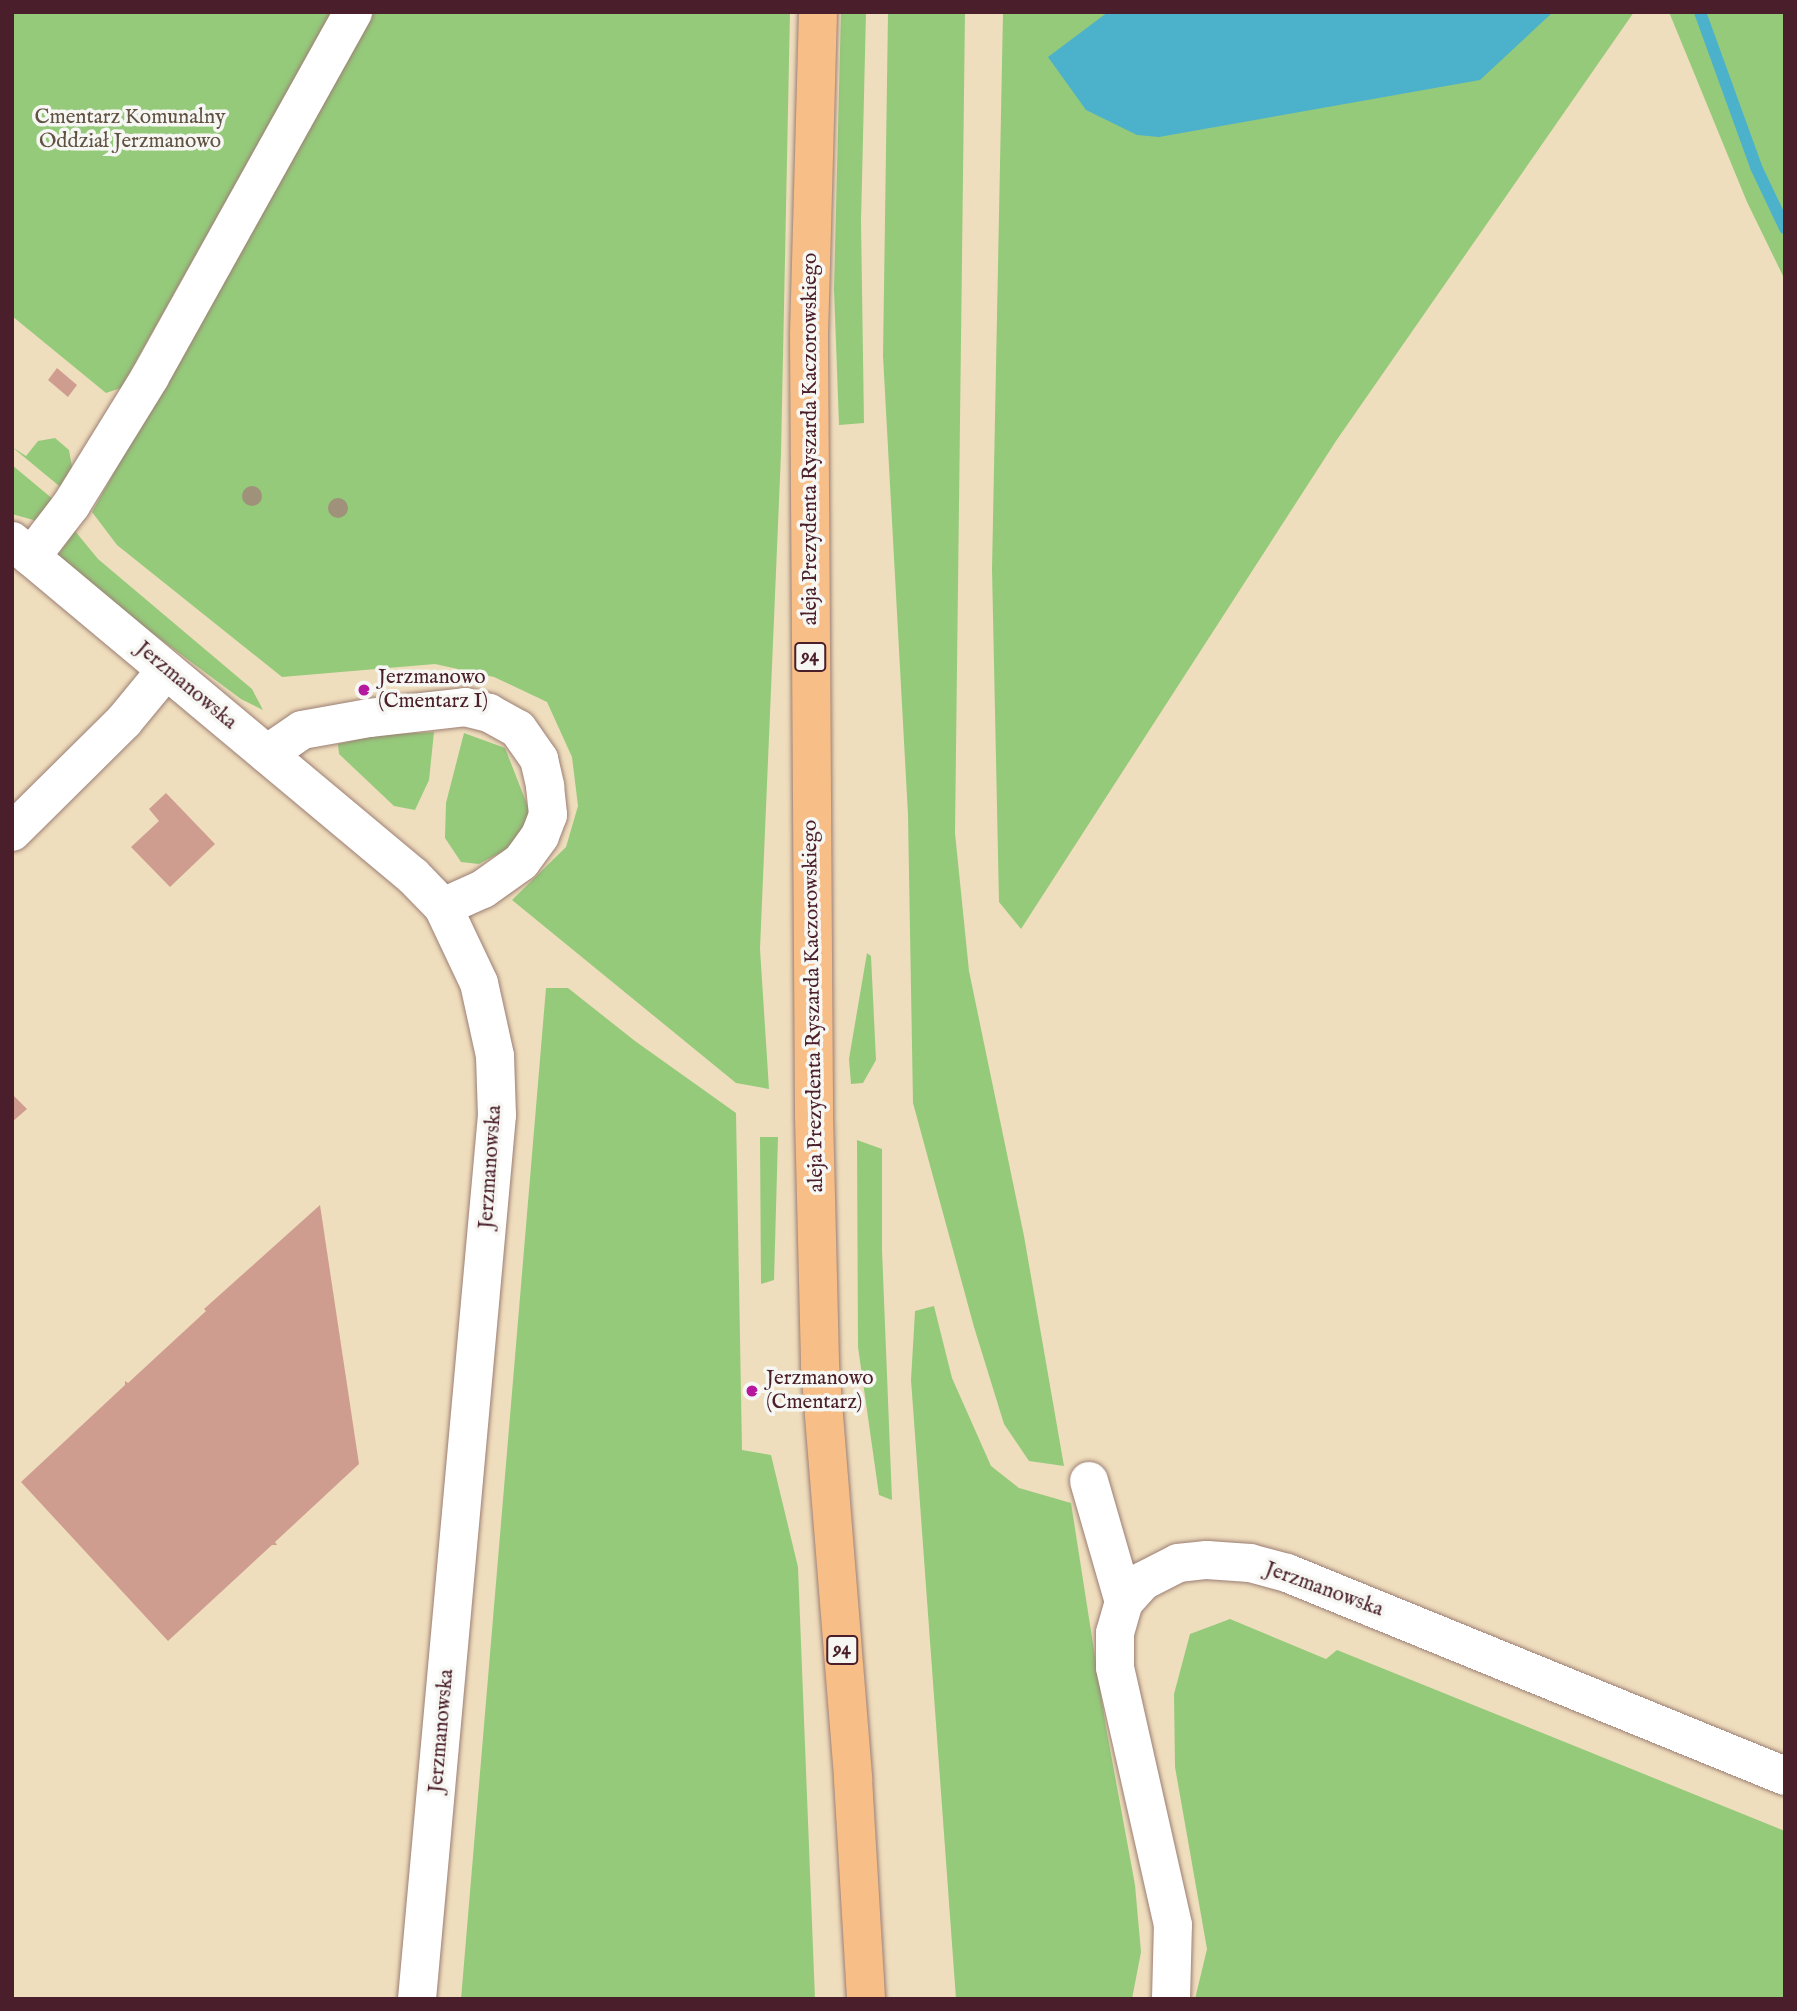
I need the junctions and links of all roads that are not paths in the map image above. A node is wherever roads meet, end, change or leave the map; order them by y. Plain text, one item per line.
1 (354, 12) edge
2 (818, 12) edge
3 (22, 549) edge
4 (166, 670) junction
5 (267, 754) junction
6 (12, 832) edge
7 (443, 907) junction
8 (1088, 1481) dead end
9 (1124, 1602) junction
10 (1785, 1776) edge
11 (417, 1999) edge
12 (866, 1999) edge
13 (1171, 1999) edge

1 - 3 street
2 - 12 main road, aleja Prezydenta Ryszarda Kaczorowskiego / 94
3 - 4 street, Jerzmanowska
4 - 5 street, Jerzmanowska
4 - 6 street
5 - 7 street, Jerzmanowska
5 - 7 street
7 - 11 street, Jerzmanowska
8 - 9 street
9 - 10 street, Jerzmanowska
9 - 13 street

